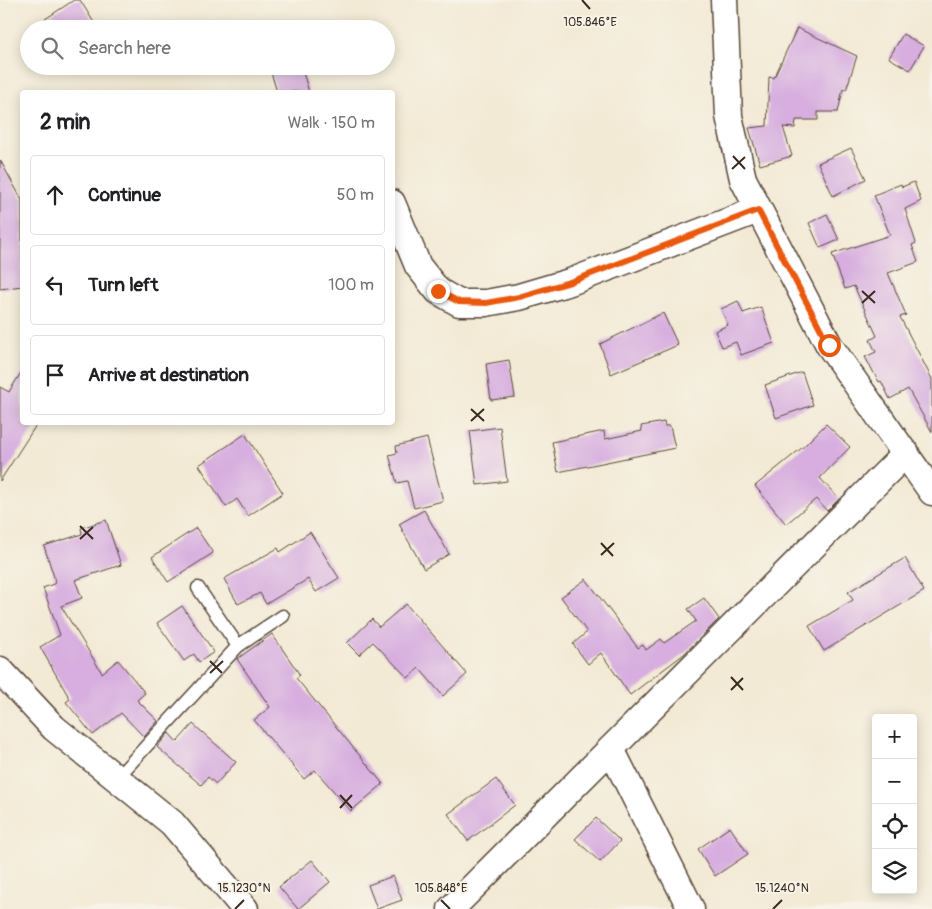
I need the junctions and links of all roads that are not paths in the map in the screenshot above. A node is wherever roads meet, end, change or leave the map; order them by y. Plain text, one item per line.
1 (724, 0) edge
2 (395, 210) edge
3 (758, 210) junction
4 (906, 453) junction
5 (932, 492) edge
6 (198, 588) dead end
7 (283, 616) dead end
8 (238, 646) junction
9 (0, 670) edge
10 (611, 748) junction
11 (117, 778) junction
12 (245, 909) edge
13 (451, 909) edge
14 (691, 909) edge

1 - 3 street
2 - 3 street
3 - 4 street
4 - 5 street
4 - 10 street
6 - 8 lane
7 - 8 lane
8 - 11 lane
9 - 11 street
10 - 13 street
10 - 14 street
11 - 12 street

